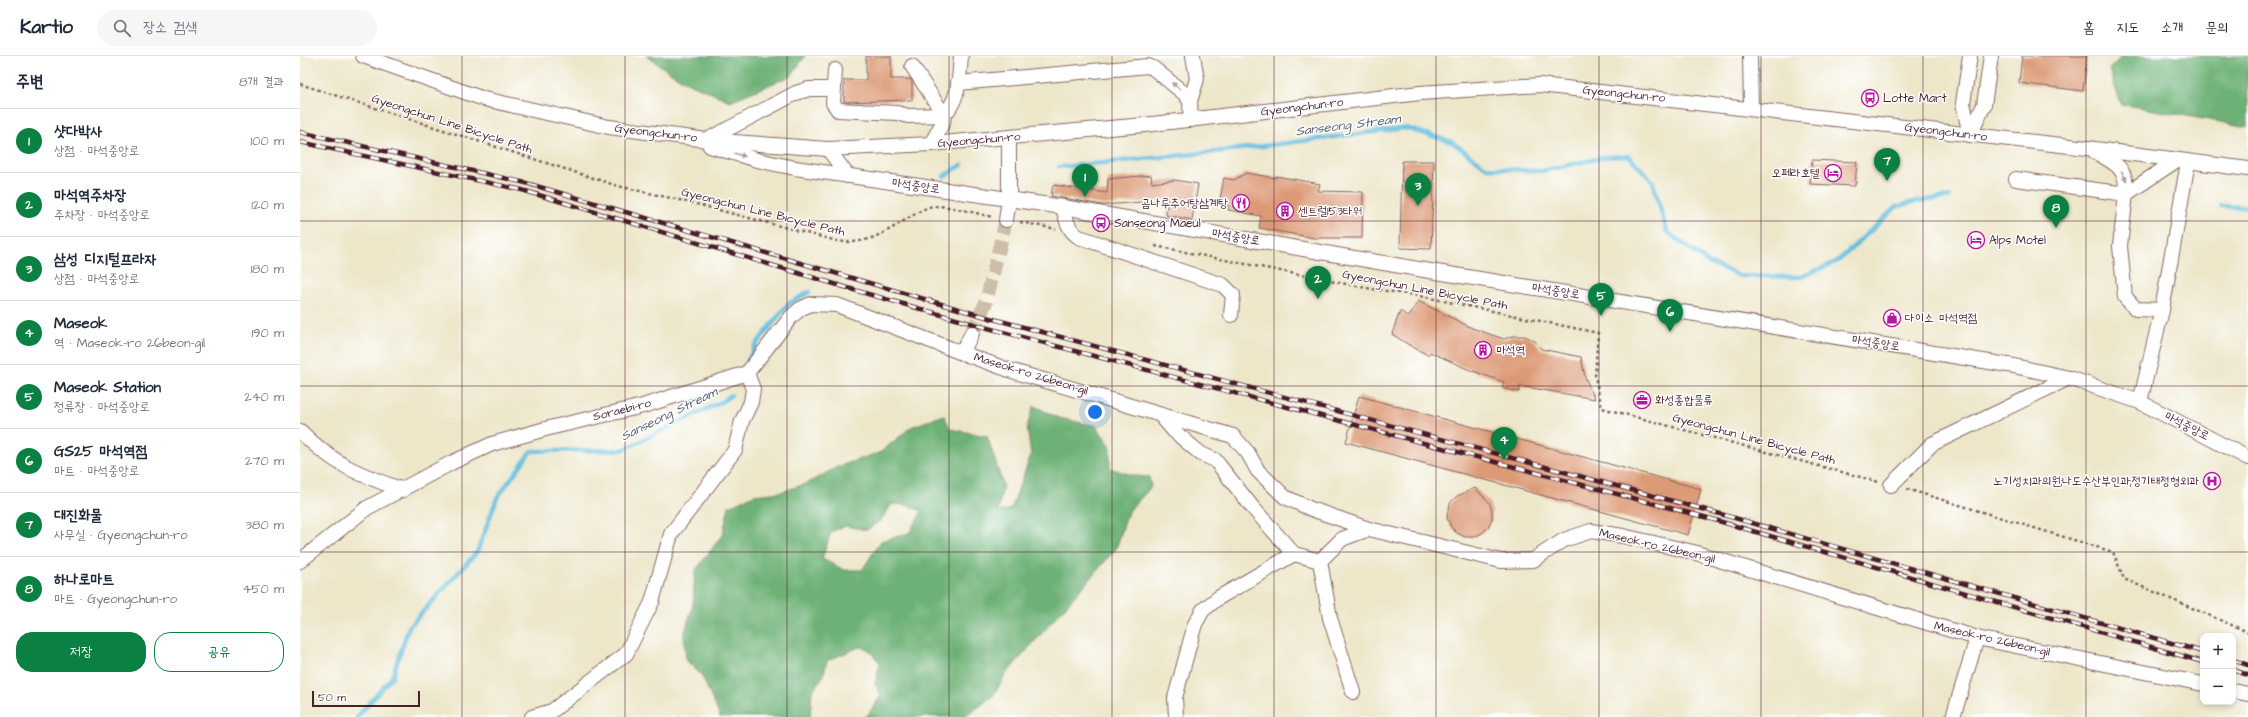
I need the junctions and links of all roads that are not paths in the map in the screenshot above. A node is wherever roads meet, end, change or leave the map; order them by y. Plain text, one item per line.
1 (363, 56) edge
2 (961, 56) edge
3 (1193, 56) edge
4 (1750, 56) edge
5 (1970, 56) edge
6 (1991, 56) edge
7 (1126, 60) edge
8 (912, 66) dead end
9 (835, 70) dead end
10 (958, 83) junction
11 (834, 89) junction
12 (1190, 101) junction
13 (1752, 108) junction
14 (943, 118) junction
15 (1191, 120) junction
16 (1970, 135) junction
17 (676, 136) junction
18 (1009, 138) junction
19 (707, 140) junction
20 (931, 144) junction
21 (2087, 148) junction
22 (828, 150) junction
23 (2182, 161) junction
24 (2248, 169) edge
25 (848, 176) junction
26 (2016, 179) dead end
27 (2126, 194) junction
28 (1009, 200) junction
29 (1063, 207) junction
30 (1006, 220) tunnel mouth
31 (2162, 310) junction
32 (1231, 315) dead end
33 (972, 333) tunnel mouth
34 (962, 353) junction
35 (747, 373) junction
36 (2069, 378) junction
37 (2140, 402) junction
38 (1161, 416) junction
39 (300, 431) edge
40 (2248, 458) edge
41 (1891, 485) road end
42 (403, 490) junction
43 (1369, 529) junction
44 (1294, 554) junction
45 (300, 561) edge
46 (1320, 561) junction
47 (1977, 638) junction
48 (2200, 683) edge
49 (2236, 691) edge
50 (1353, 692) dead end
51 (2248, 694) edge
52 (536, 717) edge
53 (1176, 717) edge
54 (1953, 717) edge

1 - 17 street, Gyeongchun-ro
2 - 10 street
3 - 12 street
4 - 13 street
5 - 16 street
6 - 16 street
7 - 10 street
12 -> 7 street
8 - 14 street
9 - 11 street
10 - 14 street
11 - 14 street
11 - 19 street
12 - 15 street
13 - 15 street, Gyeongchun-ro
13 - 16 street, Gyeongchun-ro
14 - 20 street
15 - 18 street, Gyeongchun-ro
16 - 21 street, Gyeongchun-ro
17 - 19 street, Gyeongchun-ro
17 -> 25 street, 마석중앙로
18 - 20 street, Gyeongchun-ro
18 - 28 street
19 - 22 street, Gyeongchun-ro
20 - 22 street, Gyeongchun-ro
21 - 23 street, Gyeongchun-ro
21 -> 27 street
22 - 25 street
23 - 24 street, Gyeongchun-ro
23 - 27 street
23 - 31 street
25 - 28 street, 마석중앙로
26 - 27 street
27 - 31 street
28 - 29 street, 마석중앙로
28 - 30 street
29 - 32 street
29 - 36 street, 마석중앙로
31 - 37 street
33 - 34 street
34 - 35 street
34 - 38 street, Maseok-ro 26beon-gil
35 - 42 street, Soraebi-ro
35 - 52 street
36 - 37 street, 마석중앙로
36 - 41 street
37 - 40 street, 마석중앙로
38 - 43 street, Maseok-ro 26beon-gil
38 - 44 street
39 - 42 street
42 - 45 street, Soraebi-ro
43 - 46 street
43 - 47 street, Maseok-ro 26beon-gil
44 - 46 street
44 - 53 street
46 - 50 street
47 - 48 street, Maseok-ro 26beon-gil
47 - 54 street
49 - 51 street

